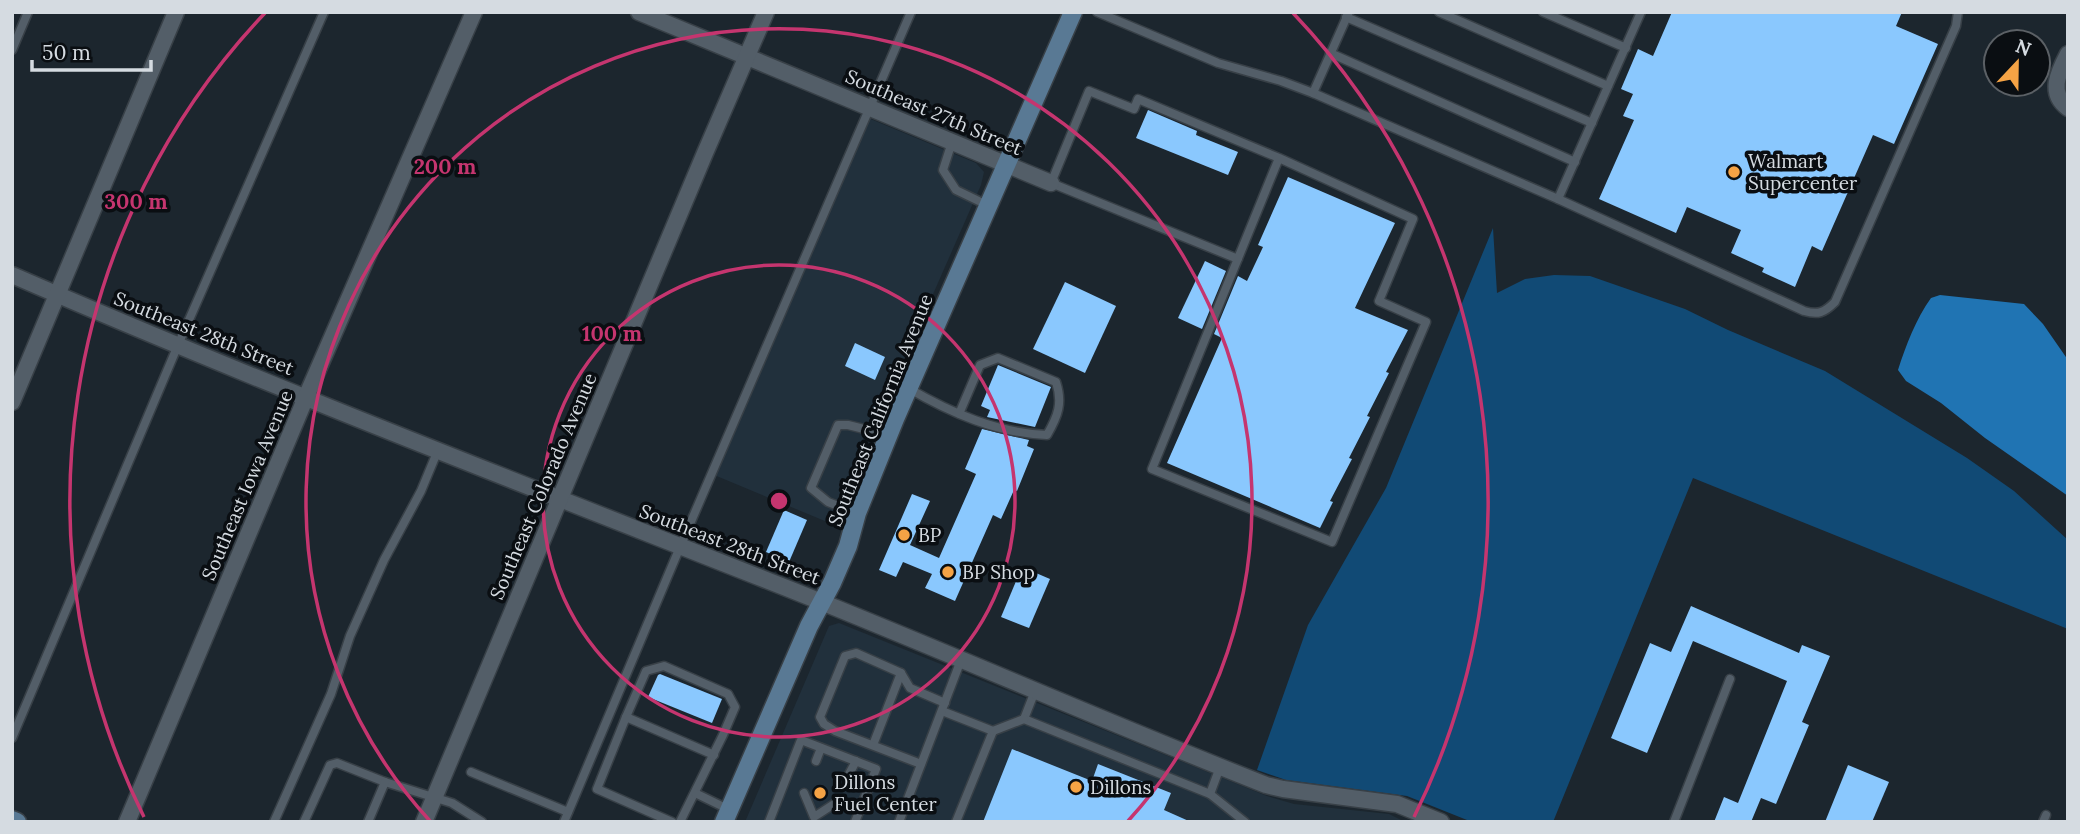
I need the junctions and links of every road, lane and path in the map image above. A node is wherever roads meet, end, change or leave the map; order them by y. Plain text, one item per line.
1 (28, 12) edge
2 (176, 12) edge
3 (324, 12) edge
4 (474, 12) edge
5 (639, 12) edge
6 (766, 12) edge
7 (911, 12) edge
8 (1073, 12) edge
9 (1097, 12) edge
10 (1439, 12) edge
11 (1543, 12) edge
12 (1641, 12) edge
13 (1958, 12) edge
14 (1348, 15) edge
15 (1626, 48) junction
16 (12, 50) edge
17 (1330, 53) junction
18 (2068, 54) edge
19 (747, 57) junction
20 (1608, 86) junction
21 (1312, 93) junction
22 (871, 108) junction
23 (2068, 108) edge
24 (1592, 122) junction
25 (952, 142) junction
26 (1279, 158) junction
27 (1575, 162) junction
28 (1006, 165) junction
29 (1051, 183) junction
30 (1558, 199) junction
31 (988, 206) junction
32 (1238, 259) junction
33 (12, 275) edge
34 (58, 295) junction
35 (178, 345) junction
36 (908, 388) junction
37 (306, 397) junction
38 (12, 402) edge
39 (959, 414) junction
40 (888, 435) junction
41 (438, 450) junction
42 (561, 500) junction
43 (857, 513) junction
44 (680, 547) junction
45 (821, 602) junction
46 (961, 660) junction
47 (901, 673) junction
48 (1730, 679) dead end
49 (1035, 691) junction
50 (943, 707) junction
51 (626, 717) junction
52 (1024, 719) junction
53 (993, 731) junction
54 (12, 738) edge
55 (873, 745) junction
56 (821, 748) junction
57 (714, 755) junction
58 (816, 761) dead end
59 (856, 761) junction
60 (922, 764) junction
61 (1220, 767) junction
62 (471, 772) dead end
63 (848, 776) dead end
64 (581, 781) junction
65 (384, 782) junction
66 (597, 789) junction
67 (695, 793) junction
68 (804, 793) dead end
69 (1210, 794) junction
70 (435, 798) junction
71 (834, 804) dead end
72 (568, 812) junction
73 (727, 816) edge
74 (813, 820) edge
75 (1435, 821) edge
76 (127, 822) edge
77 (274, 822) edge
78 (304, 822) edge
79 (368, 822) edge
80 (424, 822) edge
81 (482, 822) edge
82 (564, 822) edge
83 (673, 822) edge
84 (680, 822) edge
85 (769, 822) edge
86 (855, 822) edge
87 (899, 822) edge
88 (956, 822) edge
89 (1245, 822) edge
90 (1674, 822) edge

1 - 16 lane
2 - 34 street
3 - 35 lane
4 - 37 street, Southeast Iowa Avenue
5 - 19 street, Southeast 27th Street
6 - 19 street, Southeast Colorado Avenue
7 - 22 lane
8 - 28 main road, Southeast California Avenue
9 - 21 lane
10 - 20 lane
11 - 15 lane
12 - 15 lane
13 - 30 lane
14 - 17 lane
14 - 24 lane
15 - 20 lane
17 - 21 lane
17 - 27 lane
18 - 23 street
19 - 22 street, Southeast 27th Street
19 - 42 street, Southeast Colorado Avenue
20 - 24 lane
21 - 30 lane
22 - 25 street, Southeast 27th Street
22 - 44 lane
24 - 27 lane
25 - 28 street, Southeast 27th Street
25 - 31 lane
26 - 29 lane
26 - 32 lane
26 - 32 lane
27 - 30 lane
28 - 29 street, Southeast 27th Street
28 - 31 main road, Southeast California Avenue
29 - 32 lane, Southeast 27th Street
31 - 36 main road, Southeast California Avenue
33 - 34 street, Southeast 28th Street
34 - 35 street, Southeast 28th Street
34 - 38 street
35 - 37 street, Southeast 28th Street
35 - 54 lane
36 - 39 lane
36 - 40 main road, Southeast California Avenue
37 - 41 street, Southeast 28th Street
37 - 76 street, Southeast Iowa Avenue
39 - 39 lane
40 - 43 main road, Southeast California Avenue
40 - 43 lane
41 - 42 street, Southeast 28th Street
41 - 77 lane
42 - 44 street, Southeast 28th Street
42 - 70 street, Southeast Colorado Avenue
43 - 45 main road, Southeast California Avenue
44 - 45 street, Southeast 28th Street
44 - 64 lane
45 - 46 street, Southeast 28th Street
45 - 73 main road, Southeast California Avenue
46 - 49 street, Southeast 28th Street
46 - 50 lane
47 - 50 lane
47 - 55 lane
47 - 55 lane
48 - 90 lane
49 - 52 lane
49 - 61 street, Southeast 28th Street
50 - 53 lane
50 - 60 lane
51 - 57 lane
51 - 57 lane
51 - 66 lane
52 - 53 lane
52 - 69 lane
53 - 88 lane
55 - 60 lane
56 - 58 lane
56 - 59 lane
56 - 85 lane
57 - 67 lane
59 - 63 lane
59 - 86 lane
60 - 87 lane
61 - 69 lane
61 - 75 street, Southeast 28th Street
62 - 72 lane
64 - 66 lane
64 - 72 lane
65 - 70 lane
65 - 78 lane
65 - 79 lane
66 - 83 lane
67 - 73 lane
67 - 84 lane
68 - 74 lane
69 - 89 lane
70 - 80 street, Southeast Colorado Avenue
70 - 81 lane
71 - 74 lane
72 - 82 lane

